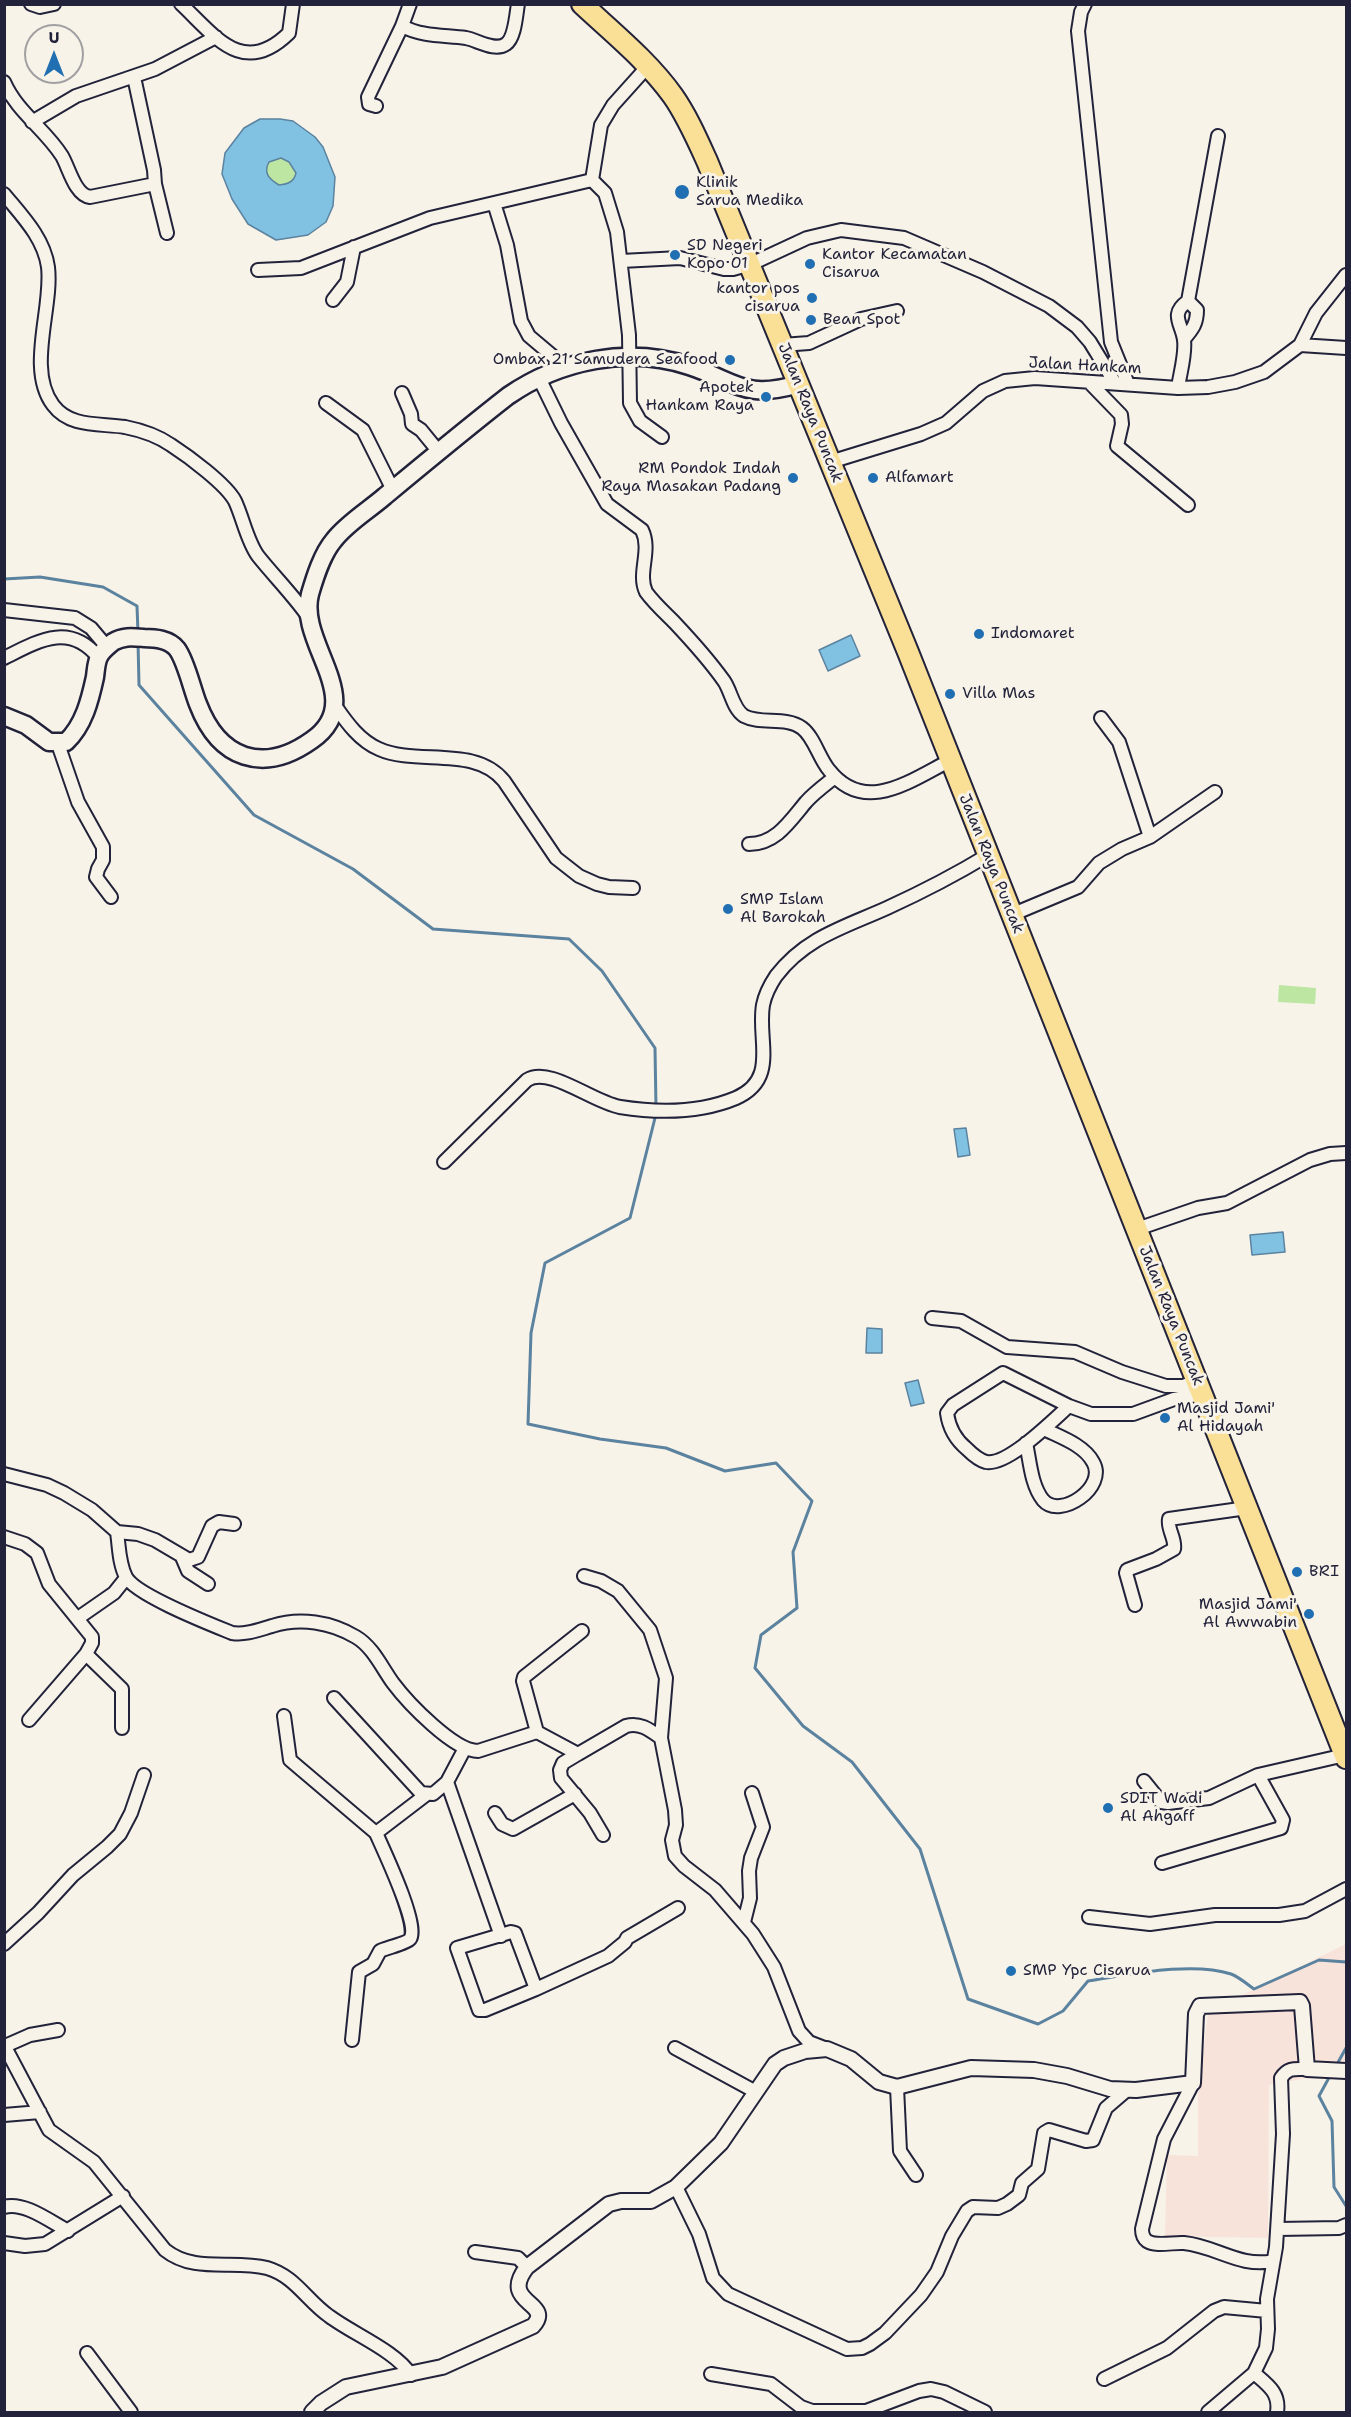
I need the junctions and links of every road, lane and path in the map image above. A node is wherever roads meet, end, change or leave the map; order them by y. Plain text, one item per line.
1 (31, 4) edge
2 (54, 4) edge
3 (181, 4) edge
4 (292, 4) edge
5 (410, 4) edge
6 (518, 4) edge
7 (582, 4) edge
8 (1085, 4) edge
9 (402, 26) junction
10 (216, 37) junction
11 (648, 66) junction
12 (134, 77) junction
13 (4, 82) edge
14 (376, 106) dead end
15 (32, 122) junction
16 (1218, 136) dead end
17 (592, 180) junction
18 (155, 184) junction
19 (4, 194) edge
20 (494, 203) junction
21 (167, 233) dead end
22 (354, 247) junction
23 (621, 261) junction
24 (751, 264) junction
25 (258, 270) dead end
26 (1347, 275) edge
27 (333, 300) dead end
28 (1188, 301) junction
29 (897, 311) dead end
30 (1184, 339) junction
31 (782, 345) junction
32 (1300, 345) junction
33 (1347, 348) edge
34 (628, 356) junction
35 (567, 368) junction
36 (540, 378) junction
37 (1090, 383) junction
38 (799, 384) junction
39 (1121, 384) junction
40 (1178, 388) junction
41 (402, 393) dead end
42 (326, 403) dead end
43 (662, 437) dead end
44 (439, 452) junction
45 (830, 462) junction
46 (393, 490) junction
47 (1188, 505) dead end
48 (4, 610) edge
49 (307, 615) junction
50 (103, 652) junction
51 (4, 658) edge
52 (336, 707) junction
53 (4, 716) edge
54 (1101, 718) dead end
55 (58, 744) junction
56 (951, 760) junction
57 (835, 777) junction
58 (1215, 792) dead end
59 (1150, 837) junction
60 (749, 844) dead end
61 (988, 855) junction
62 (633, 888) dead end
63 (111, 897) dead end
64 (1011, 915) junction
65 (1347, 1153) edge
66 (444, 1162) dead end
67 (1137, 1229) junction
68 (932, 1318) dead end
69 (1199, 1388) junction
70 (1069, 1406) junction
71 (1044, 1429) junction
72 (1026, 1443) junction
73 (4, 1474) edge
74 (1248, 1508) junction
75 (234, 1524) dead end
76 (117, 1532) junction
77 (4, 1538) edge
78 (182, 1557) junction
79 (584, 1576) dead end
80 (126, 1578) junction
81 (208, 1584) dead end
82 (1135, 1605) dead end
83 (78, 1618) junction
84 (582, 1632) dead end
85 (86, 1654) junction
86 (334, 1698) dead end
87 (284, 1716) dead end
88 (29, 1720) dead end
89 (122, 1728) dead end
90 (537, 1732) junction
91 (661, 1738) junction
92 (465, 1748) junction
93 (1344, 1748) edge
94 (578, 1754) junction
95 (144, 1774) dead end
96 (1258, 1775) junction
97 (1144, 1781) dead end
98 (447, 1782) junction
99 (752, 1793) dead end
100 (427, 1794) junction
101 (575, 1794) junction
102 (495, 1813) dead end
103 (376, 1833) junction
104 (603, 1835) dead end
105 (1162, 1863) dead end
106 (1347, 1888) edge
107 (678, 1908) dead end
108 (1089, 1917) dead end
109 (744, 1922) junction
110 (501, 1936) junction
111 (4, 1944) edge
112 (536, 1989) junction
113 (58, 2030) dead end
114 (352, 2040) dead end
115 (5, 2046) edge
116 (675, 2048) dead end
117 (827, 2049) junction
118 (1306, 2069) junction
119 (1344, 2071) edge
120 (1193, 2083) junction
121 (897, 2087) junction
122 (1127, 2090) junction
123 (756, 2092) junction
124 (40, 2112) junction
125 (4, 2115) edge
126 (916, 2175) dead end
127 (676, 2187) junction
128 (123, 2196) junction
129 (4, 2207) edge
130 (1347, 2225) edge
131 (1278, 2229) junction
132 (68, 2231) junction
133 (4, 2243) edge
134 (475, 2252) dead end
135 (1273, 2260) junction
136 (527, 2267) junction
137 (1267, 2311) junction
138 (87, 2353) dead end
139 (1254, 2373) junction
140 (711, 2374) dead end
141 (411, 2375) junction
142 (1104, 2379) dead end
143 (127, 2411) edge
144 (312, 2412) edge
145 (985, 2412) edge
146 (1208, 2412) edge
147 (1277, 2412) edge

1 - 2 street
3 - 10 street
4 - 10 street
5 - 9 street
6 - 9 street
7 - 11 highway, Jalan Raya Puncak
8 - 39 street
9 - 14 street
10 - 12 street
11 - 17 street
11 - 24 highway, Jalan Raya Puncak
12 - 15 street
12 - 18 street
13 - 15 street
15 - 18 street
16 - 28 street
17 - 20 street
17 - 23 street
18 - 21 street
19 - 49 street
20 - 22 street
20 - 35 street
22 - 25 street
22 - 27 street
23 - 24 street
23 - 34 street
24 - 31 highway, Jalan Raya Puncak
24 - 39 street
26 - 32 street
28 - 30 street
28 - 30 street
29 - 31 street
30 - 40 street
31 - 38 highway, Jalan Raya Puncak
32 - 33 street
32 - 40 street, Jalan Hankam
34 - 35 main road
34 - 38 main road
34 - 43 street
35 - 36 main road
36 - 44 main road
36 - 57 street
37 - 39 street, Jalan Hankam
37 - 45 street, Jalan Hankam
37 - 47 street
38 - 45 highway, Jalan Raya Puncak
39 - 40 street, Jalan Hankam
41 - 44 street
42 - 46 street
44 - 46 main road
45 - 56 highway, Jalan Raya Puncak
46 - 49 main road
48 - 50 street
49 - 52 main road
50 - 51 street
50 - 52 main road
50 - 55 main road
52 - 62 street
53 - 55 main road
54 - 59 street
55 - 63 street
56 - 57 street
56 - 61 highway, Jalan Raya Puncak
57 - 60 street
58 - 59 street
59 - 64 street
61 - 64 highway, Jalan Raya Puncak
61 - 66 street
64 - 67 highway, Jalan Raya Puncak
65 - 67 street
67 - 69 highway, Jalan Raya Puncak
68 - 69 street
69 - 70 street
69 - 74 highway, Jalan Raya Puncak
70 - 71 street
70 - 72 street
71 - 72 street
71 - 72 street
73 - 76 street
74 - 82 street
74 - 93 highway, Jalan Raya Puncak
75 - 78 street
76 - 78 street
76 - 80 street
77 - 83 street
78 - 81 street
79 - 91 street
80 - 83 street
80 - 92 street
83 - 85 street
84 - 90 street
85 - 88 street
85 - 89 street
86 - 100 street
87 - 103 street
90 - 92 street
90 - 94 street
91 - 94 street
91 - 109 street
92 - 98 street
93 - 96 street
94 - 101 street
95 - 111 street
96 - 97 street
96 - 105 street
98 - 100 street
98 - 110 street
99 - 109 street
100 - 103 street
101 - 102 street
101 - 104 street
103 - 114 street
106 - 108 street
107 - 112 street
109 - 117 street
110 - 112 street
110 - 112 street
113 - 115 street
115 - 124 street
116 - 123 street
117 - 121 street
117 - 123 street
118 - 119 street
118 - 120 street
118 - 131 street
120 - 122 street
120 - 135 street
121 - 122 street
121 - 126 street
122 - 127 street
123 - 127 street
124 - 125 street
124 - 128 street
127 - 136 street
128 - 132 street
128 - 141 street
129 - 132 street
130 - 131 street
131 - 135 street
132 - 133 street
134 - 136 street
135 - 137 street
136 - 141 street
137 - 139 street
137 - 142 street
138 - 143 street
139 - 146 street
139 - 147 street
140 - 145 street
141 - 144 street

